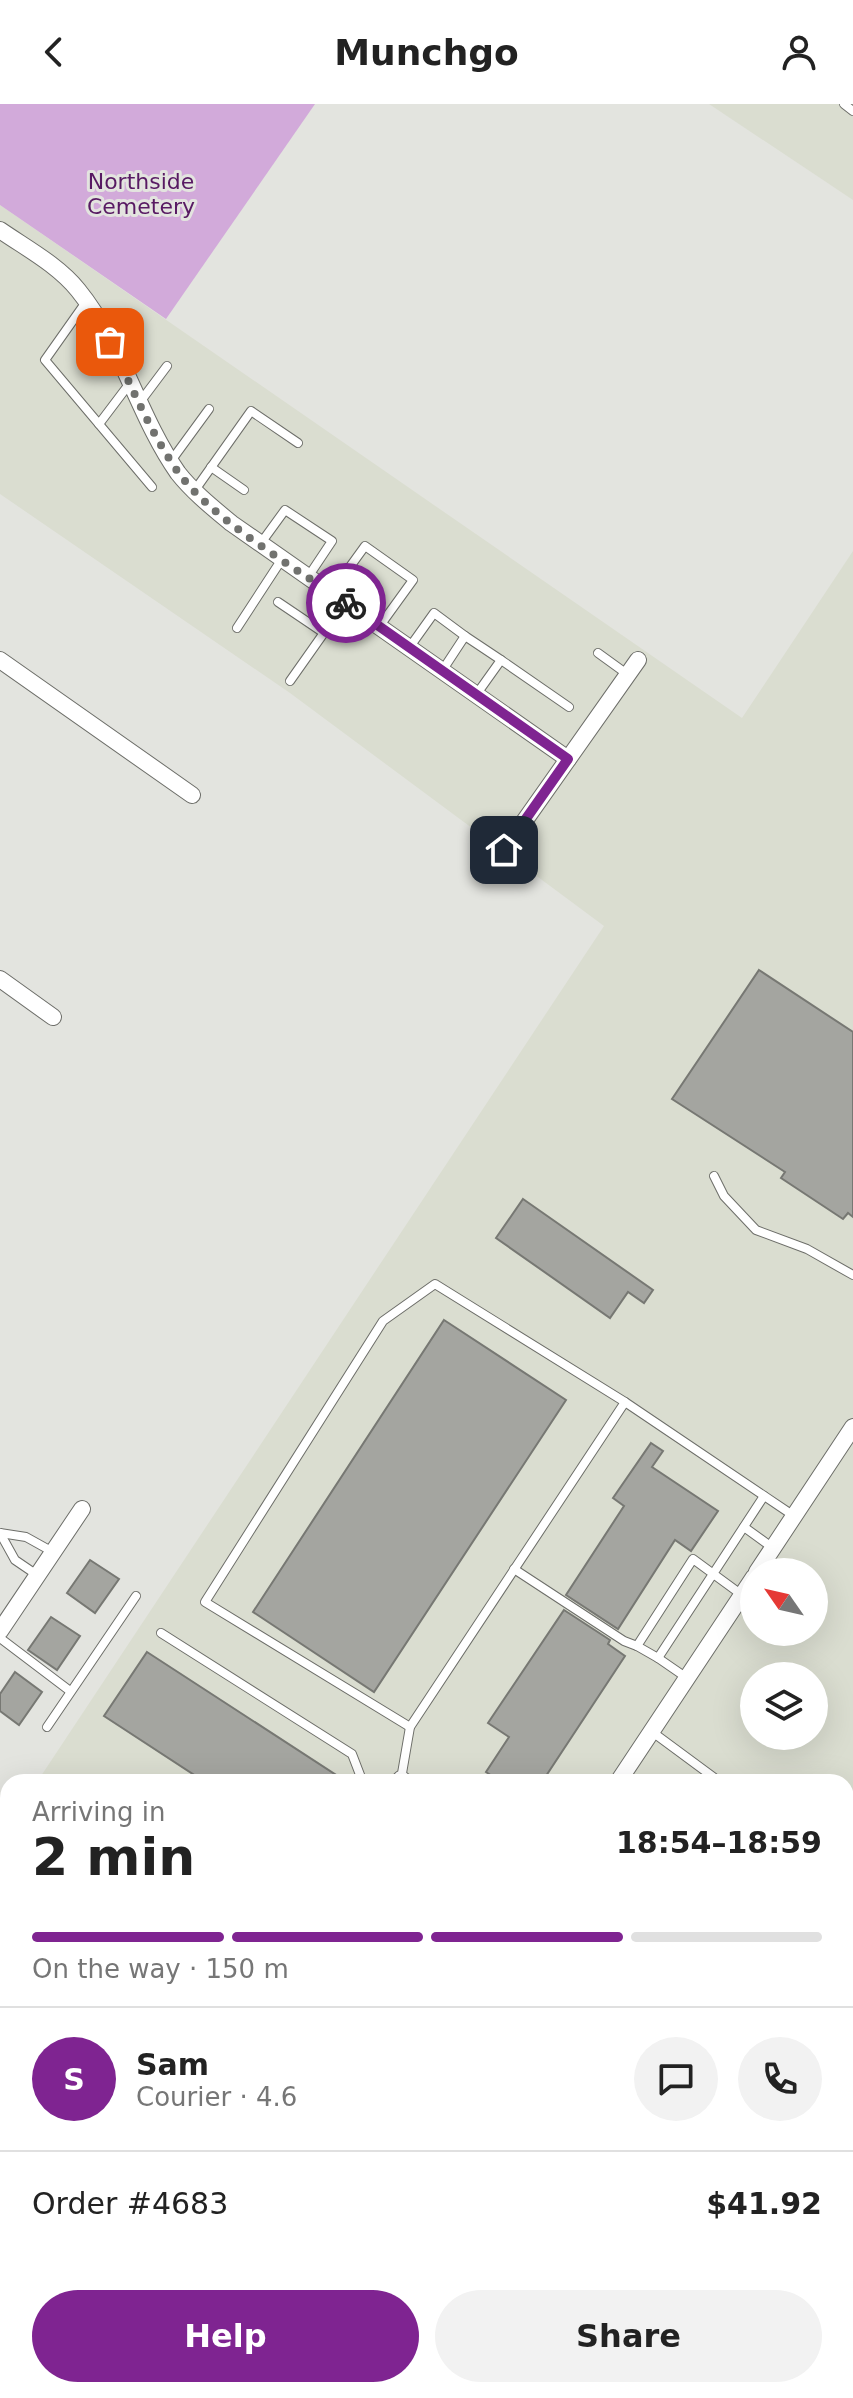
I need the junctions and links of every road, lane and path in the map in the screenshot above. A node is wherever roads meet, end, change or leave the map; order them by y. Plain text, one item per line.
1 (844, 104) edge
2 (853, 111) edge
3 (0, 230) edge
4 (86, 301) junction
5 (167, 366) dead end
6 (130, 383) junction
7 (140, 402) junction
8 (209, 409) dead end
9 (99, 424) junction
10 (298, 443) dead end
11 (171, 461) junction
12 (211, 467) junction
13 (152, 487) dead end
14 (244, 490) dead end
15 (194, 491) junction
16 (261, 544) junction
17 (282, 559) junction
18 (308, 577) junction
19 (338, 598) junction
20 (278, 602) dead end
21 (379, 627) junction
22 (237, 628) dead end
23 (324, 633) junction
24 (465, 636) junction
25 (409, 648) junction
26 (598, 653) dead end
27 (0, 660) edge
28 (501, 660) junction
29 (638, 660) dead end
30 (442, 671) junction
31 (628, 675) junction
32 (290, 681) dead end
33 (476, 695) junction
34 (569, 707) dead end
35 (568, 759) junction
36 (192, 795) dead end
37 (504, 850) dead end
38 (0, 979) edge
39 (53, 1017) dead end
40 (714, 1176) dead end
41 (853, 1275) edge
42 (625, 1402) junction
43 (853, 1427) edge
44 (764, 1496) junction
45 (82, 1509) dead end
46 (794, 1516) junction
47 (744, 1527) junction
48 (0, 1533) edge
49 (773, 1548) junction
50 (53, 1552) junction
51 (766, 1558) edge
52 (514, 1569) junction
53 (714, 1572) junction
54 (37, 1576) junction
55 (740, 1593) edge
56 (136, 1596) dead end
57 (740, 1598) edge
58 (0, 1631) edge
59 (161, 1633) dead end
60 (0, 1638) edge
61 (637, 1646) junction
62 (658, 1658) junction
63 (687, 1678) junction
64 (70, 1691) junction
65 (47, 1727) dead end
66 (410, 1727) junction
67 (651, 1731) junction
68 (359, 1774) edge
69 (404, 1774) edge
70 (623, 1774) edge
71 (709, 1774) edge

1 - 2 lane
3 - 4 street
4 - 6 street
4 - 9 lane
5 - 7 lane
6 - 7 street
6 - 9 lane
7 - 11 street
8 - 11 lane
9 - 13 lane
10 - 12 lane
11 - 15 street
12 - 14 lane
12 - 15 lane
15 - 16 street
16 - 17 street
16 - 18 lane
17 - 18 street
17 - 22 lane
18 - 19 street
19 - 21 street
19 - 21 lane
19 - 23 lane
20 - 23 lane
21 - 25 street
23 - 32 lane
24 - 25 lane
24 - 28 lane
24 - 30 lane
25 - 30 street
26 - 31 lane
27 - 36 street
28 - 33 lane
28 - 34 lane
29 - 31 street
30 - 33 street
31 - 35 street
33 - 35 street
35 - 37 street
38 - 39 street
40 - 41 lane
42 - 44 lane
42 - 52 lane
42 - 66 lane
43 - 46 street
44 - 46 lane
44 - 47 lane
45 - 50 street
46 - 49 street
47 - 49 lane
47 - 53 lane
48 - 50 lane
48 - 54 lane
49 - 51 street
50 - 54 street
52 - 61 lane
52 - 66 lane
53 - 55 lane
53 - 61 lane
53 - 62 lane
54 - 58 street
56 - 64 lane
57 - 63 street
59 - 68 lane
60 - 64 lane
61 - 62 lane
62 - 63 lane
63 - 67 street
64 - 65 lane
66 - 69 lane
67 - 70 street
67 - 71 lane

